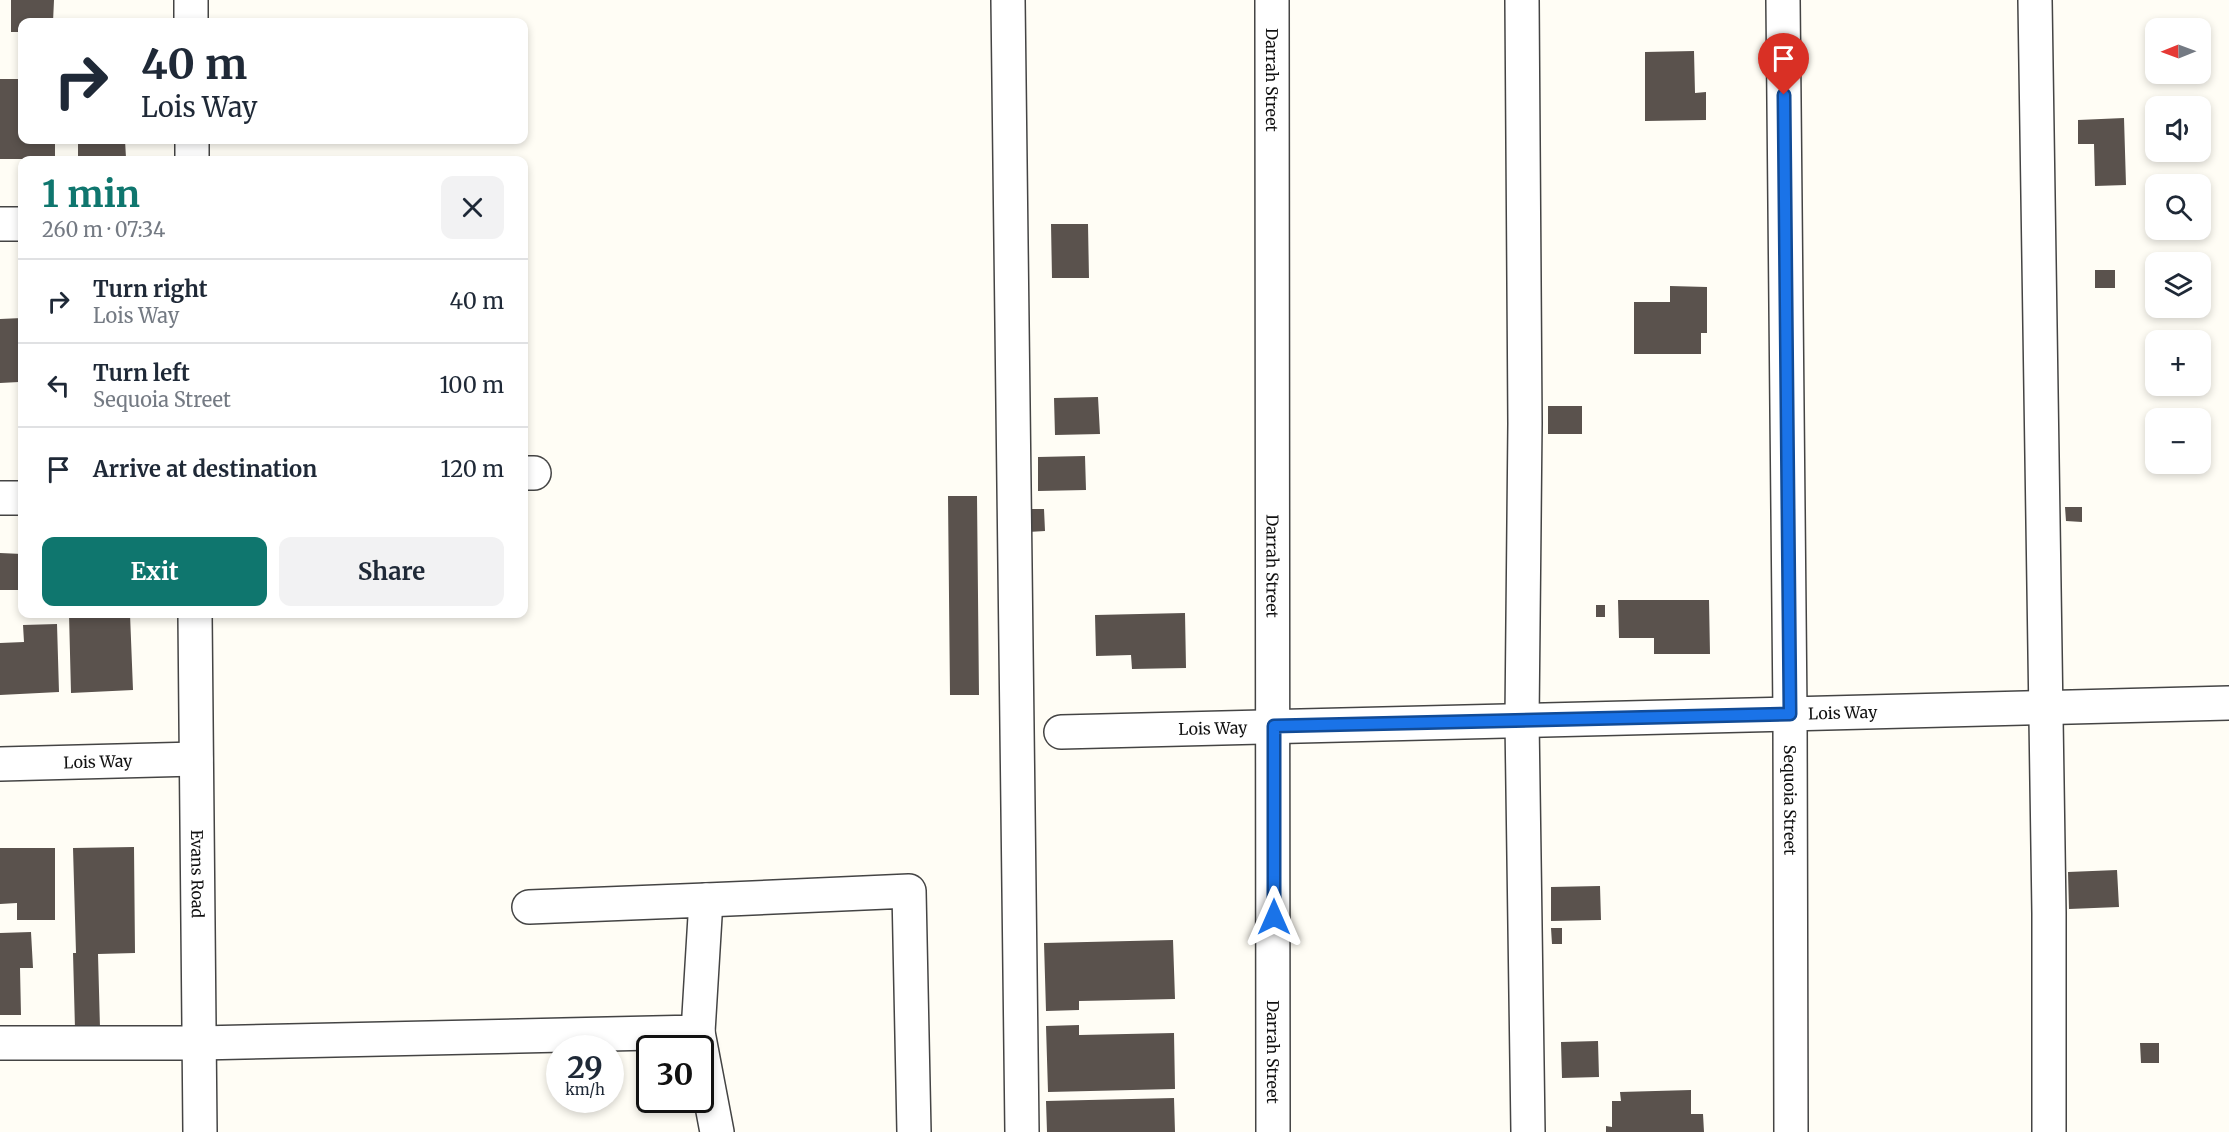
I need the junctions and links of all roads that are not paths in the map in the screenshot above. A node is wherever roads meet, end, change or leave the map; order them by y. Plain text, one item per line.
1 (191, 0) edge
2 (1008, 0) edge
3 (1272, 0) edge
4 (1522, 0) edge
5 (1783, 0) edge
6 (2035, 0) edge
7 (191, 18) edge
8 (0, 224) edge
9 (18, 224) edge
10 (0, 498) edge
11 (18, 498) edge
12 (195, 618) edge
13 (2229, 703) edge
14 (2044, 708) junction
15 (1790, 714) junction
16 (1522, 720) junction
17 (1274, 726) junction
18 (1061, 732) dead end
19 (196, 759) junction
20 (0, 764) edge
21 (706, 900) junction
22 (529, 907) dead end
23 (698, 1032) junction
24 (0, 1043) edge
25 (199, 1043) junction
26 (200, 1132) edge
27 (717, 1132) edge
28 (914, 1132) edge
29 (1022, 1132) edge
30 (1273, 1132) edge
31 (1528, 1132) edge
32 (1791, 1132) edge
33 (2049, 1132) edge

1 - 7 street
2 - 29 street
3 - 17 street, Darrah Street
4 - 16 street
5 - 15 street, Sequoia Street
6 - 14 street
8 - 9 street
10 - 11 street
12 - 19 street, Evans Road
13 - 14 street, Lois Way
14 - 15 street, Lois Way
14 - 33 street
15 - 16 street, Lois Way
15 - 32 street, Sequoia Street
16 - 17 street, Lois Way
16 - 31 street
17 - 18 street, Lois Way
17 - 30 street, Darrah Street
19 - 20 street, Lois Way
19 - 25 street, Evans Road
21 - 22 street
21 - 23 street
21 - 28 street
23 - 25 street
23 - 27 street
24 - 25 street
25 - 26 street, Evans Road

